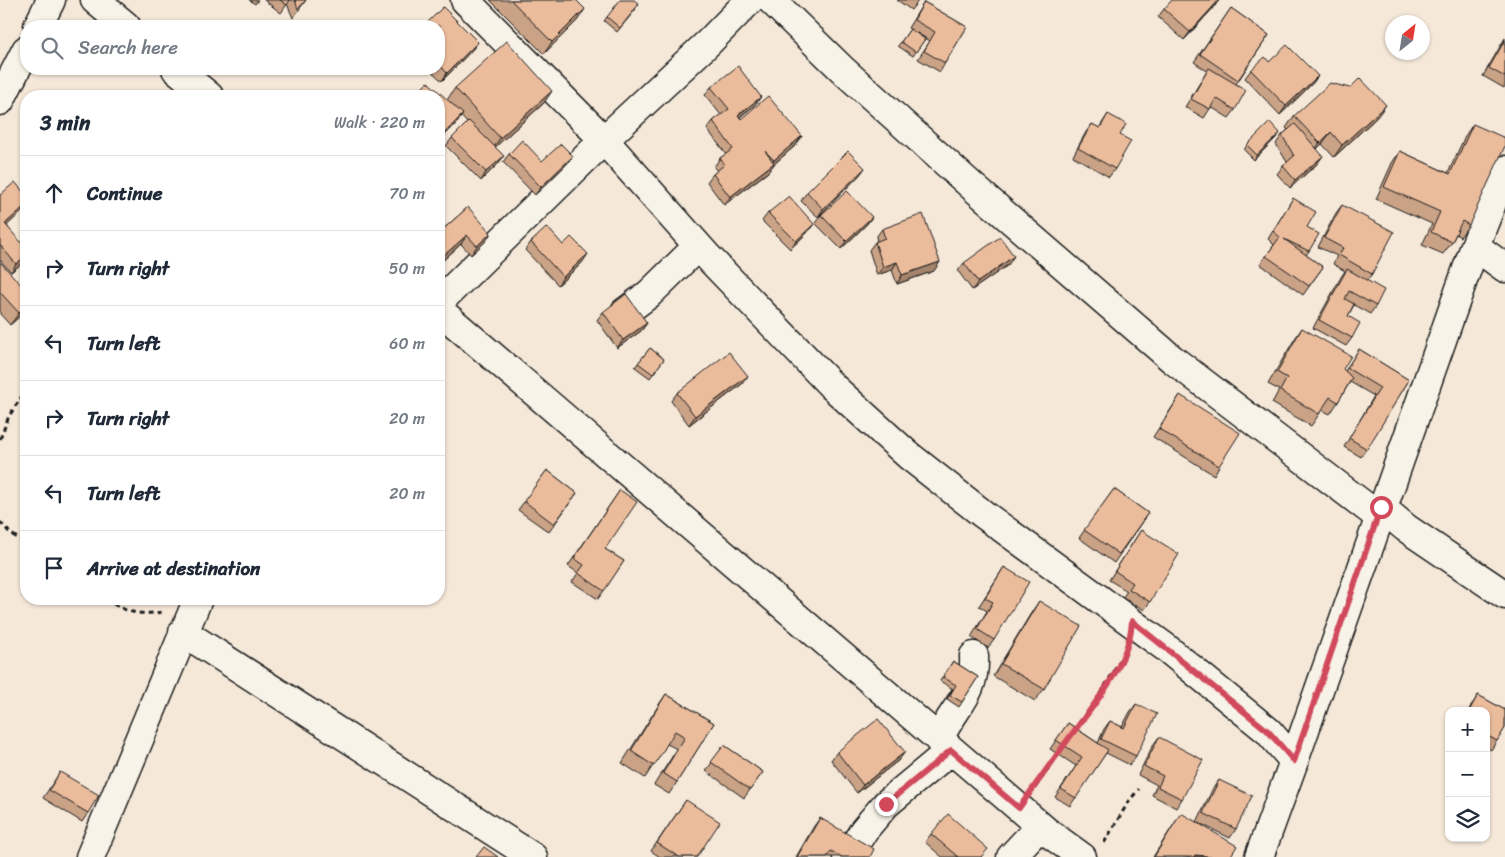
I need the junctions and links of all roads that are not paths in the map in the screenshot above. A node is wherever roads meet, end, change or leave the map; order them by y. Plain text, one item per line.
1 (51, 0) edge
2 (95, 0) edge
3 (465, 0) edge
4 (750, 0) edge
5 (771, 0) edge
6 (41, 20) edge
7 (119, 20) edge
8 (20, 62) edge
9 (183, 75) edge
10 (202, 90) edge
11 (0, 101) edge
12 (604, 140) junction
13 (1505, 170) edge
14 (698, 246) junction
15 (1475, 246) junction
16 (1505, 268) edge
17 (445, 296) edge
18 (625, 312) edge
19 (445, 315) edge
20 (1380, 512) junction
21 (1505, 595) edge
22 (192, 605) edge
23 (176, 622) junction
24 (974, 656) dead end
25 (945, 745) junction
26 (1294, 761) junction
27 (1040, 826) junction
28 (1083, 854) edge
29 (90, 857) edge
30 (533, 857) edge
31 (847, 857) edge
32 (1011, 857) edge
33 (1259, 857) edge

1 - 6 street
2 - 7 street
3 - 12 street
4 - 12 street
5 - 20 street
8 - 11 street
9 - 10 street
12 - 14 street
12 - 17 street
13 - 15 street
14 - 18 street
14 - 26 street
15 - 16 street
15 - 20 street
19 - 25 street
20 - 21 street
20 - 26 street
22 - 23 street
23 - 29 street
23 - 30 street
24 - 25 street
25 - 27 street
25 - 31 street
26 - 33 street
27 - 28 street
27 - 32 street

